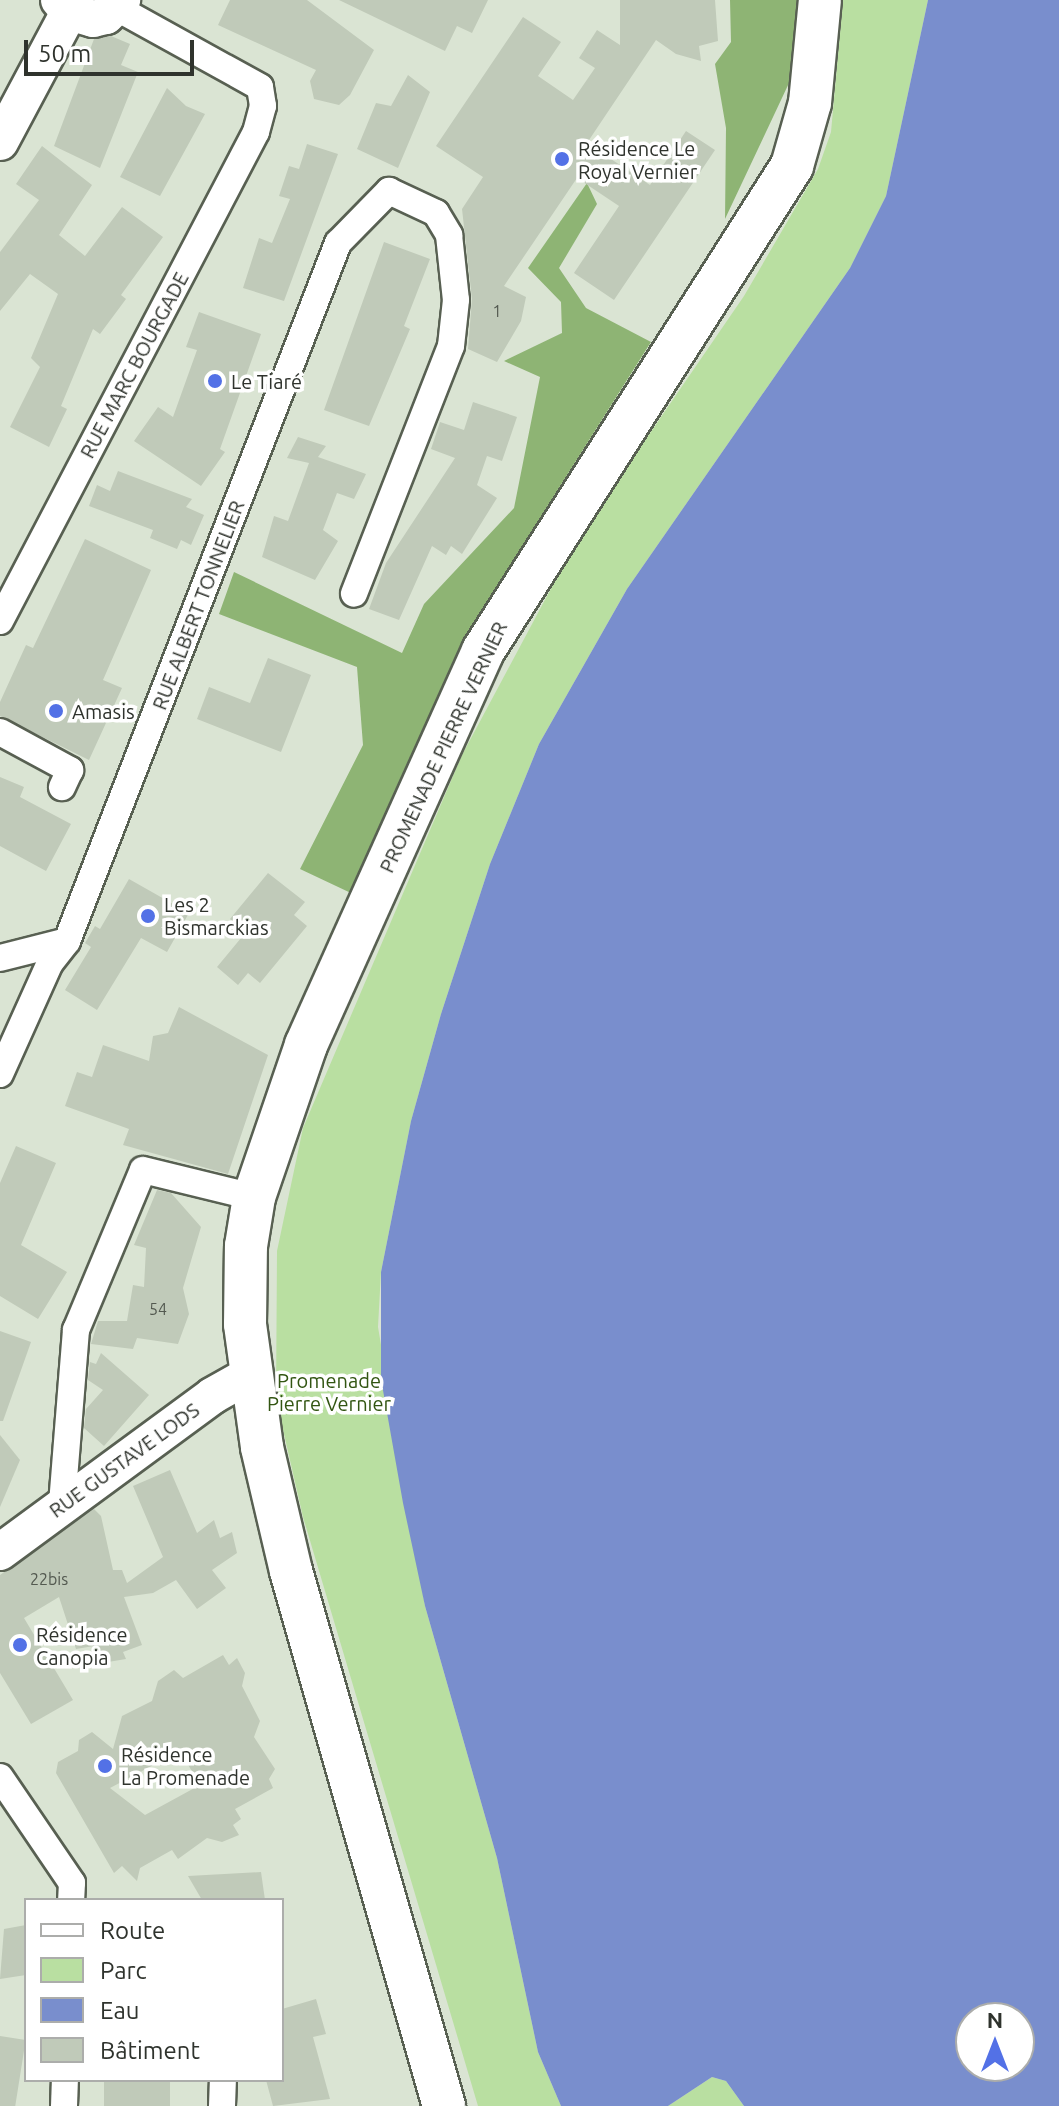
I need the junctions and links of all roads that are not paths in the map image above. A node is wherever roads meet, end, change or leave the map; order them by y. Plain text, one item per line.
1 (820, 0) edge
2 (119, 4) edge
3 (64, 6) edge
4 (0, 142) edge
5 (354, 594) dead end
6 (0, 621) edge
7 (0, 732) edge
8 (62, 787) dead end
9 (67, 941) junction
10 (0, 958) edge
11 (0, 1074) edge
12 (254, 1197) junction
13 (251, 1374) junction
14 (62, 1504) junction
15 (0, 1552) edge
16 (0, 1777) edge
17 (71, 1898) edge
18 (65, 2082) edge
19 (223, 2082) edge
20 (64, 2106) edge
21 (222, 2106) edge
22 (444, 2106) edge

1 - 12 main road, PROMENADE PIERRE VERNIER
2 - 3 street
2 - 6 street, RUE MARC BOURGADE
3 - 4 street
5 - 9 street, RUE ALBERT TONNELIER
7 - 8 street
9 - 10 street
9 - 11 street, RUE ALBERT TONNELIER
12 - 13 main road, PROMENADE PIERRE VERNIER
12 - 14 street
13 - 14 street, RUE GUSTAVE LODS
13 - 22 main road, PROMENADE PIERRE VERNIER
14 - 15 street, RUE GUSTAVE LODS
16 - 17 street
18 - 20 street
19 - 21 street

